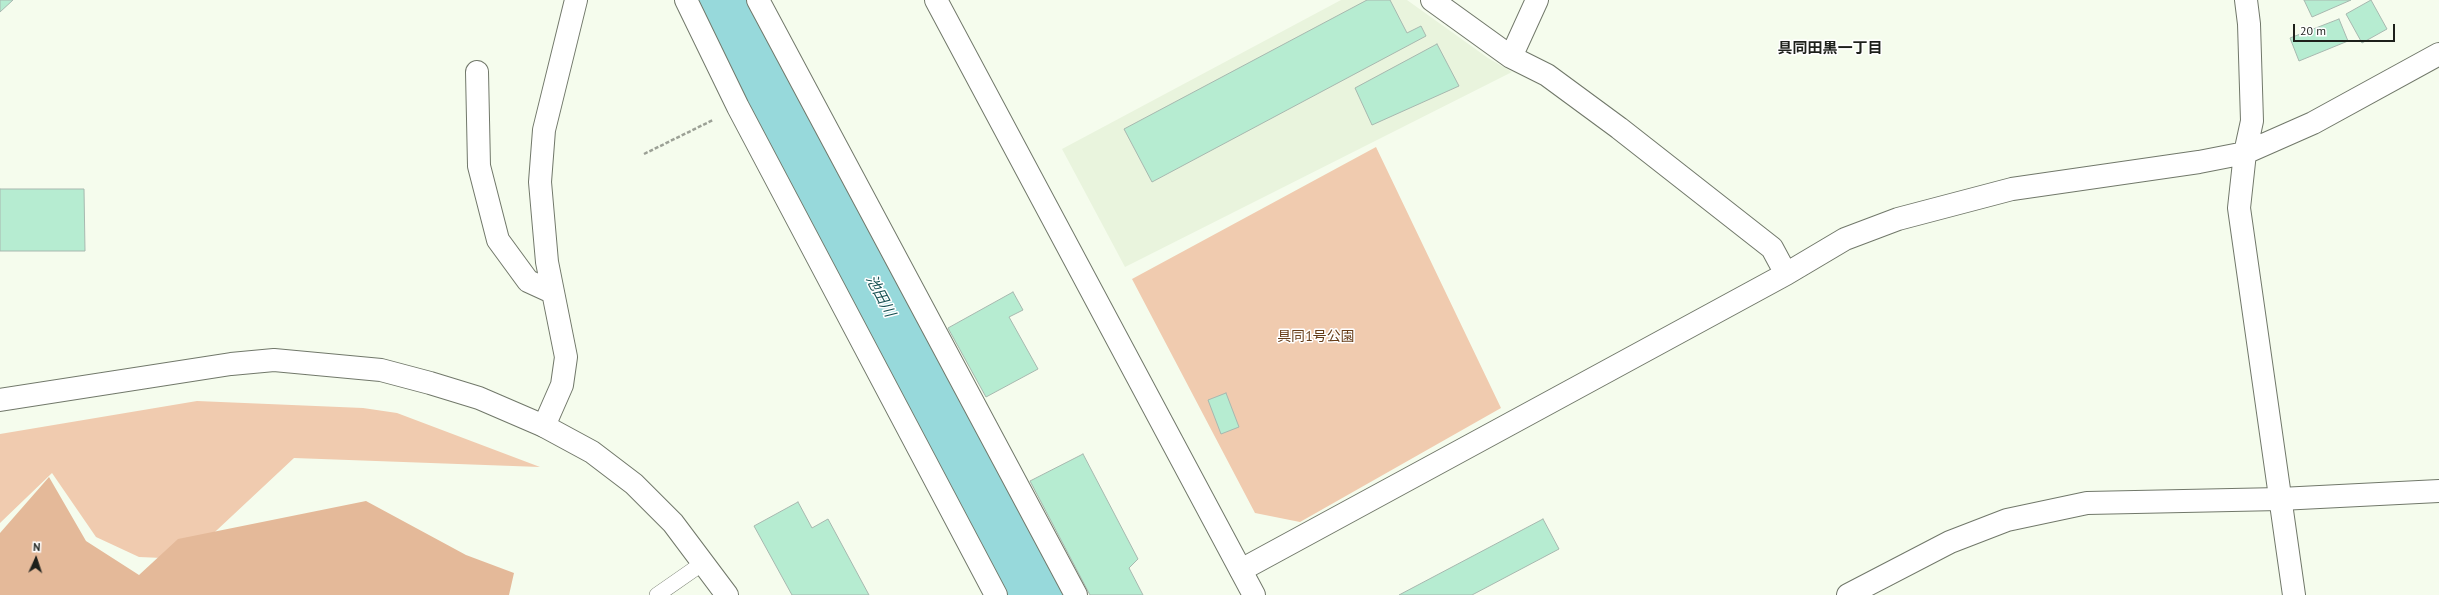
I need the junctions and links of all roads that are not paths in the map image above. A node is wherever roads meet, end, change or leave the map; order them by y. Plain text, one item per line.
1 (576, 0) edge
2 (686, 0) edge
3 (758, 0) edge
4 (936, 0) edge
5 (1432, 0) edge
6 (1537, 0) edge
7 (2246, 0) edge
8 (2439, 54) edge
9 (1511, 57) junction
10 (477, 72) dead end
11 (2245, 153) junction
12 (1786, 274) junction
13 (552, 292) junction
14 (0, 400) edge
15 (544, 426) junction
16 (2439, 491) edge
17 (2280, 499) junction
18 (703, 563) junction
19 (1241, 570) junction
20 (658, 595) edge
21 (727, 595) edge
22 (996, 595) edge
23 (1076, 595) edge
24 (1254, 595) edge
25 (1848, 595) edge
26 (2294, 595) edge

1 - 13 street
2 - 22 street
3 - 23 street
4 - 19 street
5 - 9 street
6 - 9 street
7 - 11 street
8 - 11 street
9 - 12 street
10 - 13 street
11 - 12 street
11 - 17 street
12 - 19 street
13 - 15 street
14 - 15 street
15 - 18 street
16 - 17 street
17 - 25 street
17 - 26 street
18 - 20 lane
18 - 21 street
19 - 24 street

